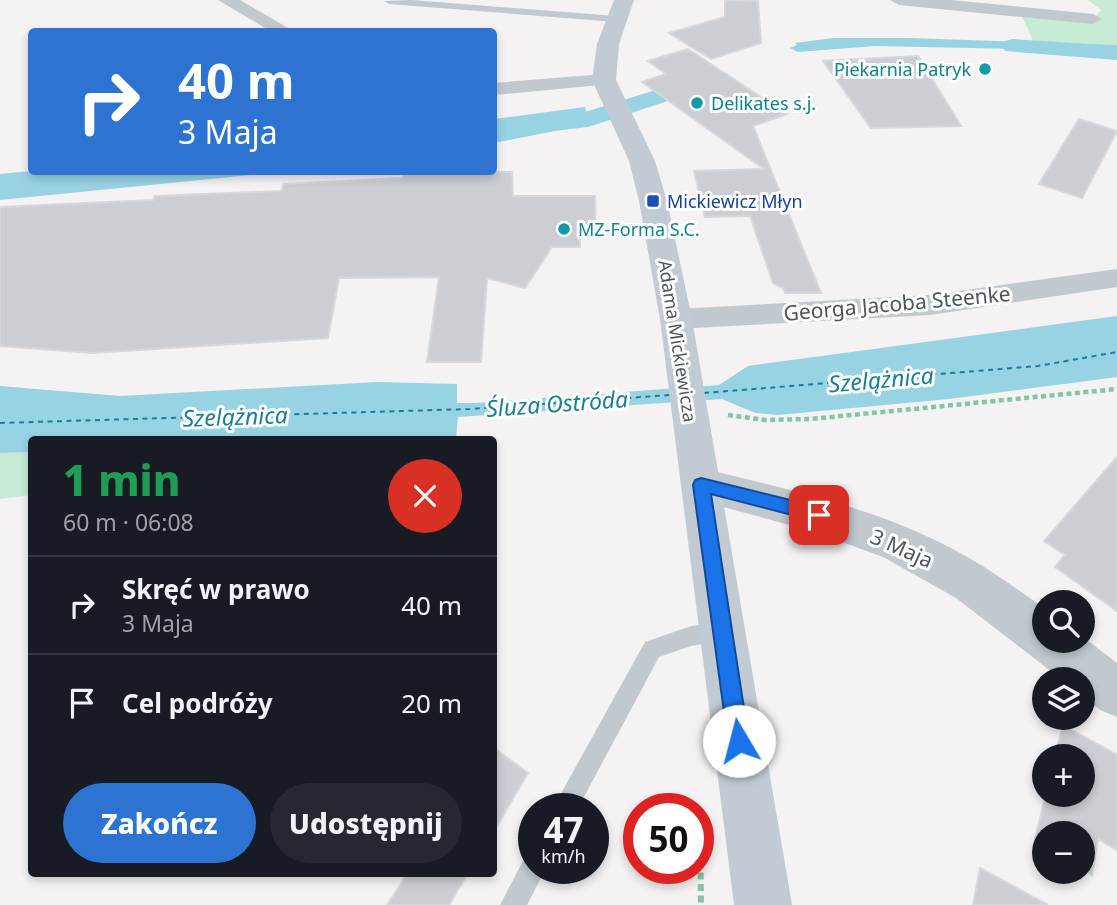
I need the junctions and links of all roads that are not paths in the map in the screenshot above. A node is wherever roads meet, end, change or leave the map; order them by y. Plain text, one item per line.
1 (227, 0) edge
2 (899, 0) edge
3 (389, 1) edge
4 (452, 3) edge
5 (620, 10) edge
6 (1093, 19) dead end
7 (279, 28) edge
8 (497, 89) edge
9 (613, 101) junction
10 (1117, 278) edge
11 (677, 327) junction
12 (704, 448) junction
13 (1032, 628) edge
14 (723, 632) junction
15 (1066, 653) edge
16 (1117, 693) edge
17 (573, 793) edge
18 (524, 884) edge
19 (513, 905) edge
20 (763, 905) edge

1 - 7 street
2 - 6 street
3 - 4 lane
4 - 5 lane
5 - 9 main road
8 - 9 street
9 - 11 main road, Adama Mickiewicza
10 - 11 street, Georga Jacoba Steenke
11 - 12 main road, Adama Mickiewicza
12 - 13 street, 3 Maja
12 - 14 main road, Adama Mickiewicza
14 - 17 lane
14 - 20 main road, Adama Mickiewicza
15 - 16 street
18 - 19 lane

